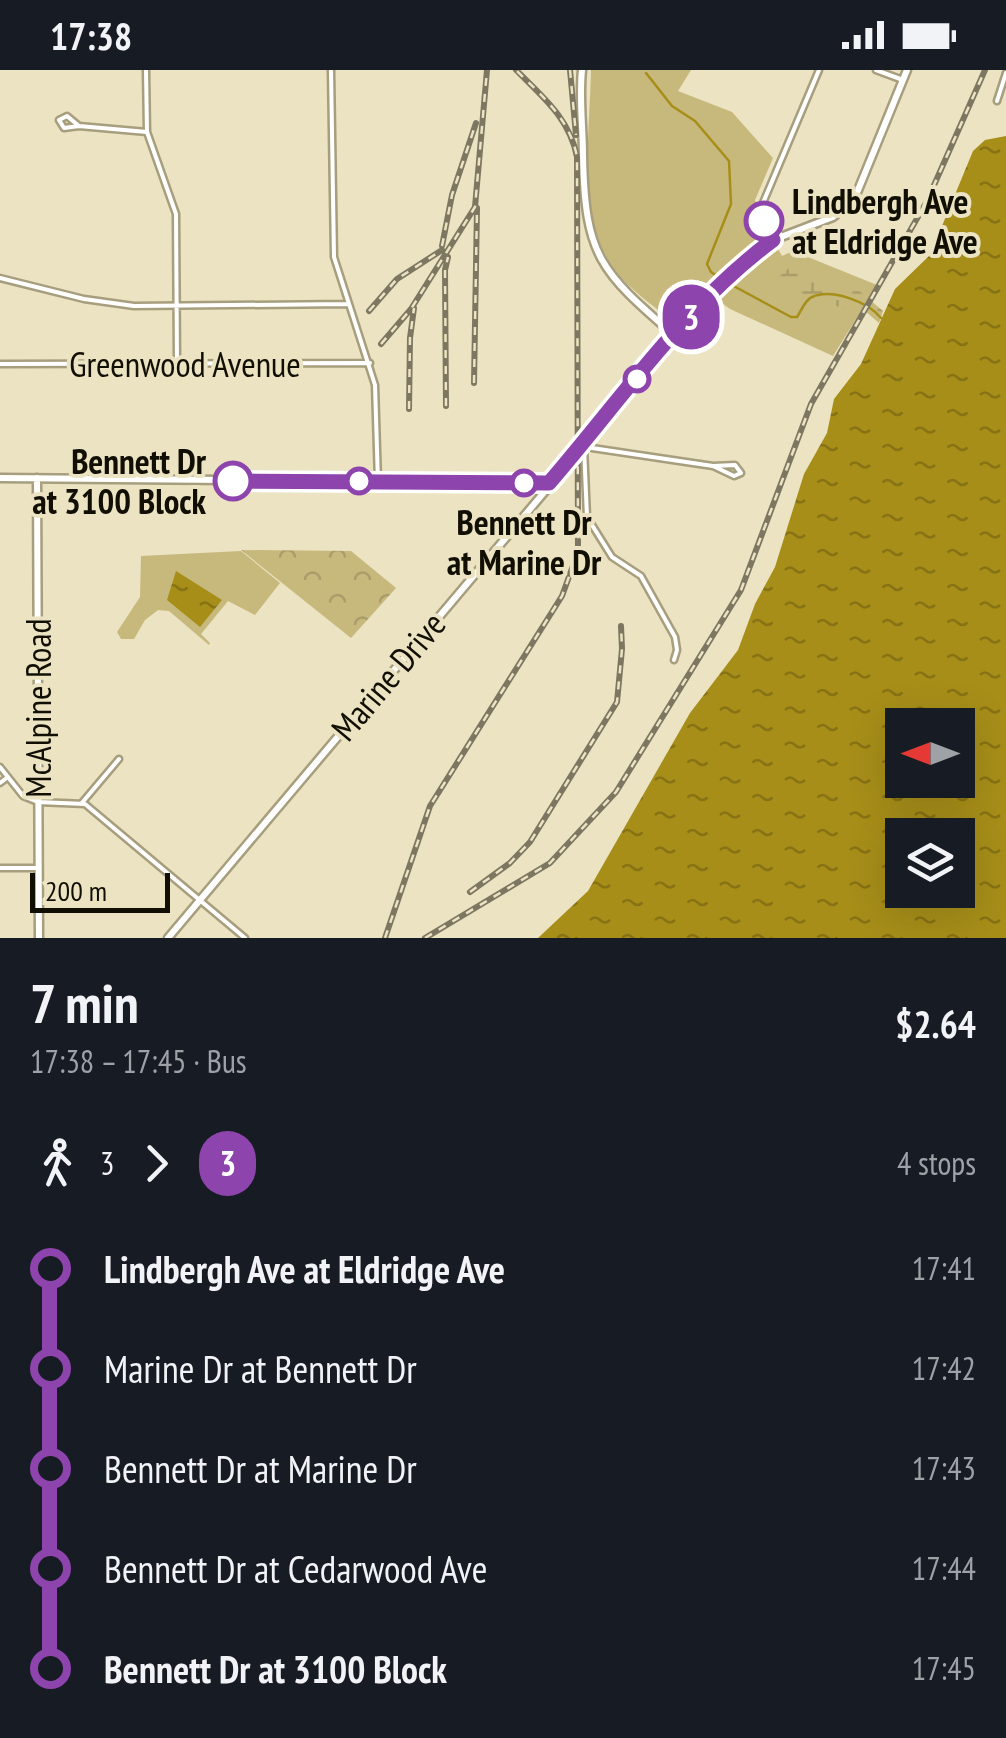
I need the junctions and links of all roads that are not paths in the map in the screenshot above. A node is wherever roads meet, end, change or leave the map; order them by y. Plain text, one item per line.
1 (146, 70) edge
2 (331, 70) edge
3 (582, 70) edge
4 (818, 70) edge
5 (876, 70) edge
6 (907, 70) edge
7 (1006, 72) edge
8 (903, 80) junction
9 (997, 101) dead end
10 (78, 126) dead end
11 (147, 132) junction
12 (773, 240) junction
13 (0, 278) edge
14 (348, 304) junction
15 (176, 305) junction
16 (674, 336) junction
17 (0, 364) edge
18 (177, 364) junction
19 (370, 364) junction
20 (584, 442) junction
21 (713, 466) junction
22 (0, 478) edge
23 (37, 478) junction
24 (378, 482) junction
25 (549, 483) junction
26 (674, 660) dead end
27 (119, 760) dead end
28 (0, 766) edge
29 (8, 776) junction
30 (0, 783) edge
31 (38, 802) junction
32 (81, 804) junction
33 (0, 868) edge
34 (38, 868) junction
35 (200, 900) junction
36 (39, 938) edge
37 (168, 938) edge
38 (246, 938) edge

1 - 11 street
2 - 14 street
3 - 16 main road
4 - 12 street
5 - 8 street
6 - 8 main road, Marine Drive
7 - 9 street
8 - 12 main road, Marine Drive
10 - 11 street
11 - 15 street
12 - 16 main road, Marine Drive
13 - 15 street
14 - 15 street
14 - 19 street
15 - 18 street
16 - 20 main road, Marine Drive
17 - 18 street, Greenwood Avenue
18 - 19 street, Greenwood Avenue
19 - 24 street
20 - 21 street
20 - 25 main road, Marine Drive
20 - 26 street
21 - 21 street
22 - 23 main road
23 - 24 main road
23 - 31 main road, McAlpine Road
24 - 25 main road
25 - 35 main road, Marine Drive
27 - 32 street
28 - 29 street
29 - 30 street
29 - 31 street
31 - 32 street
31 - 34 main road, McAlpine Road
32 - 35 street
33 - 34 street
34 - 36 main road, McAlpine Road
35 - 37 main road, Marine Drive
35 - 38 street

